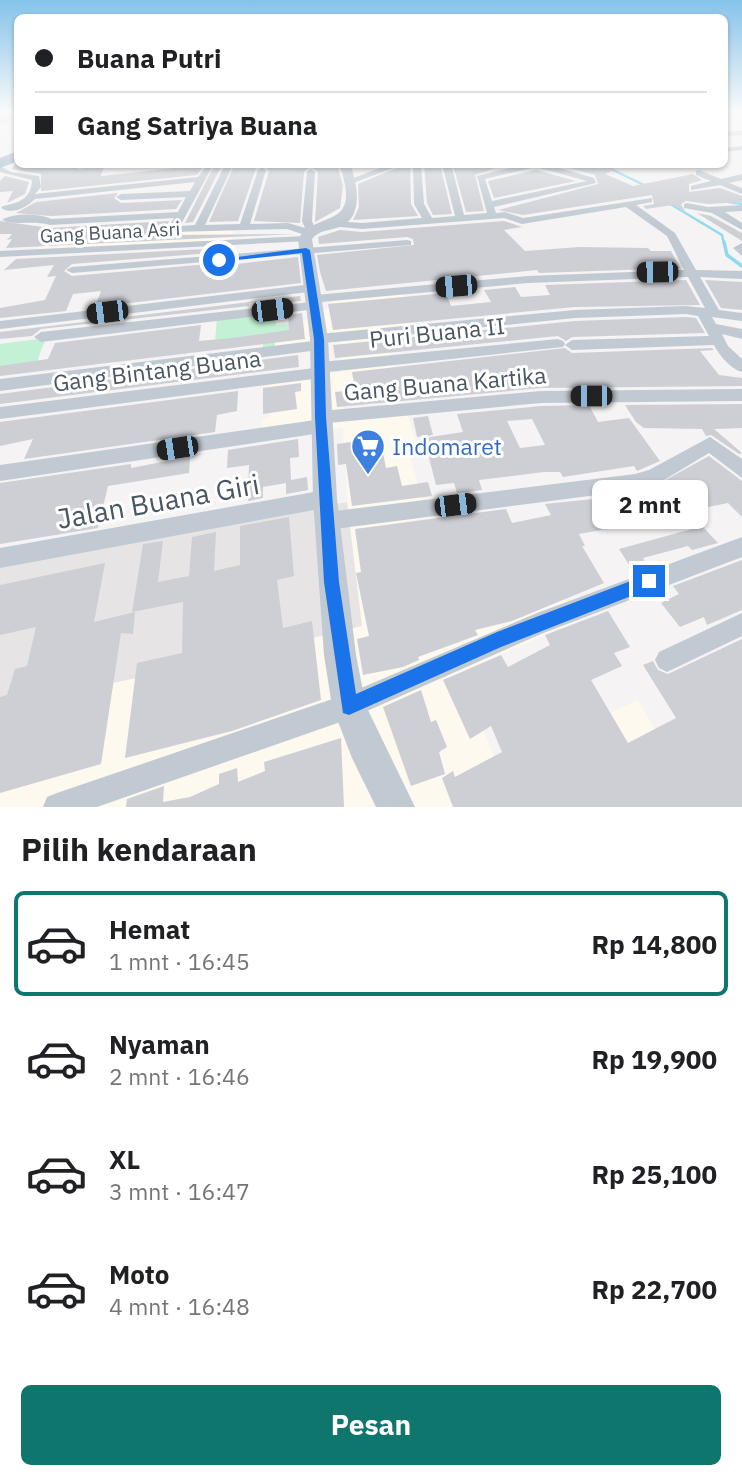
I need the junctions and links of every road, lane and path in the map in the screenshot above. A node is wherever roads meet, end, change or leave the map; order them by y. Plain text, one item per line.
1 (9, 161) edge
2 (207, 168) edge
3 (378, 168) edge
4 (417, 168) edge
5 (448, 168) edge
6 (495, 168) edge
7 (526, 168) edge
8 (548, 168) edge
9 (227, 169) dead end
10 (262, 170) dead end
11 (596, 170) dead end
12 (311, 172) dead end
13 (347, 173) edge
14 (699, 173) dead end
15 (502, 174) junction
16 (574, 176) junction
17 (742, 177) edge
18 (200, 179) junction
19 (721, 182) junction
20 (694, 188) dead end
21 (742, 191) edge
22 (67, 193) junction
23 (192, 194) junction
24 (32, 197) junction
25 (649, 200) dead end
26 (75, 202) dead end
27 (627, 203) junction
28 (488, 205) junction
29 (687, 206) dead end
30 (6, 208) dead end
31 (742, 208) edge
32 (715, 210) junction
33 (179, 215) junction
34 (493, 216) junction
35 (460, 218) junction
36 (7, 220) dead end
37 (46, 220) junction
38 (428, 220) junction
39 (742, 227) edge
40 (244, 228) junction
41 (198, 230) junction
42 (313, 235) junction
43 (407, 243) dead end
44 (0, 254) edge
45 (72, 270) dead end
46 (694, 272) junction
47 (742, 275) edge
48 (314, 297) junction
49 (742, 317) edge
50 (711, 323) junction
51 (0, 325) edge
52 (742, 334) edge
53 (41, 337) dead end
54 (320, 356) junction
55 (742, 367) edge
56 (0, 386) edge
57 (742, 395) edge
58 (0, 413) edge
59 (321, 422) junction
60 (742, 470) edge
61 (0, 473) edge
62 (326, 510) junction
63 (742, 547) edge
64 (0, 558) edge
65 (742, 624) edge
66 (667, 660) dead end
67 (349, 706) junction
68 (57, 807) edge
69 (396, 807) edge

1 - 24 street
2 - 18 street
3 - 13 street
4 - 38 street
5 - 35 street
6 - 15 street
7 - 15 street
8 - 16 street
9 - 41 street
10 - 40 street
11 - 16 street
12 - 42 street
13 - 42 street
14 - 19 street
15 - 28 street
16 - 28 street
17 - 19 street
18 - 22 street
18 - 23 street
19 - 20 street
19 - 21 street
22 - 24 street
22 - 37 street
23 - 26 street
23 - 33 street
24 - 30 street
25 - 27 street
27 - 34 street
27 - 46 street
28 - 34 street
29 - 32 street
31 - 32 street
32 - 39 street
33 - 37 street
33 - 41 street
34 - 35 street
35 - 38 street
36 - 37 street
38 - 42 street
40 - 41 street
40 - 42 street
42 - 43 street
42 - 44 street, Gang Buana Asri
42 - 45 street
42 - 48 street
46 - 47 street
46 - 48 street
46 - 50 street
48 - 51 street
48 - 53 street
48 - 54 street
49 - 50 street
50 - 52 street
50 - 54 street, Puri Buana II
50 - 54 street
50 - 55 street
54 - 56 street
54 - 58 street, Gang Bintang Buana
54 - 59 street
57 - 59 street, Gang Buana Kartika
59 - 61 street, Gang Buana Kartika
59 - 62 street
60 - 62 street, Jalan Buana Giri
62 - 64 street, Jalan Buana Giri
62 - 67 street
63 - 67 street
65 - 66 street
67 - 68 street
67 - 69 street

